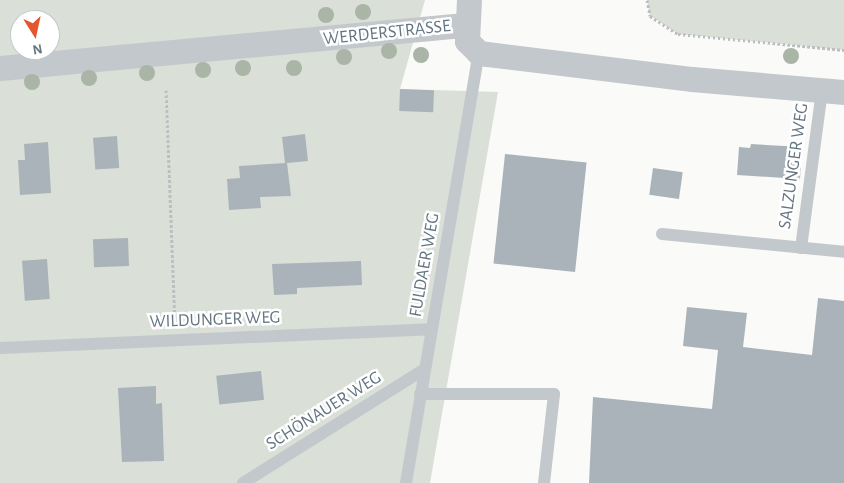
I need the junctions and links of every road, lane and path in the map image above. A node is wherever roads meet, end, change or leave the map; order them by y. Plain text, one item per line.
1 (469, 0) edge
2 (647, 0) edge
3 (465, 25) junction
4 (844, 50) edge
5 (479, 53) junction
6 (0, 68) edge
7 (166, 90) dead end
8 (833, 91) edge
9 (662, 234) dead end
10 (801, 248) junction
11 (844, 252) edge
12 (431, 329) junction
13 (176, 338) junction
14 (0, 348) edge
15 (425, 369) junction
16 (420, 394) junction
17 (242, 483) edge
18 (406, 483) edge
19 (544, 483) edge

1 - 3 street
2 - 4 path
3 - 5 street, WERDERSTRASSE
3 - 6 street, WERDERSTRASSE
5 - 8 street
5 - 12 lane, FULDAER WEG
7 - 13 path
8 - 10 lane, SALZUNGER WEG
9 - 10 lane, SALZUNGER WEG
10 - 11 lane, SALZUNGER WEG
12 - 13 lane, WILDUNGER WEG
12 - 15 lane, FULDAER WEG
13 - 14 lane, WILDUNGER WEG
15 - 16 lane, FULDAER WEG
15 - 17 lane, SCHÖNAUER WEG
16 - 18 lane, FULDAER WEG
16 - 19 lane

